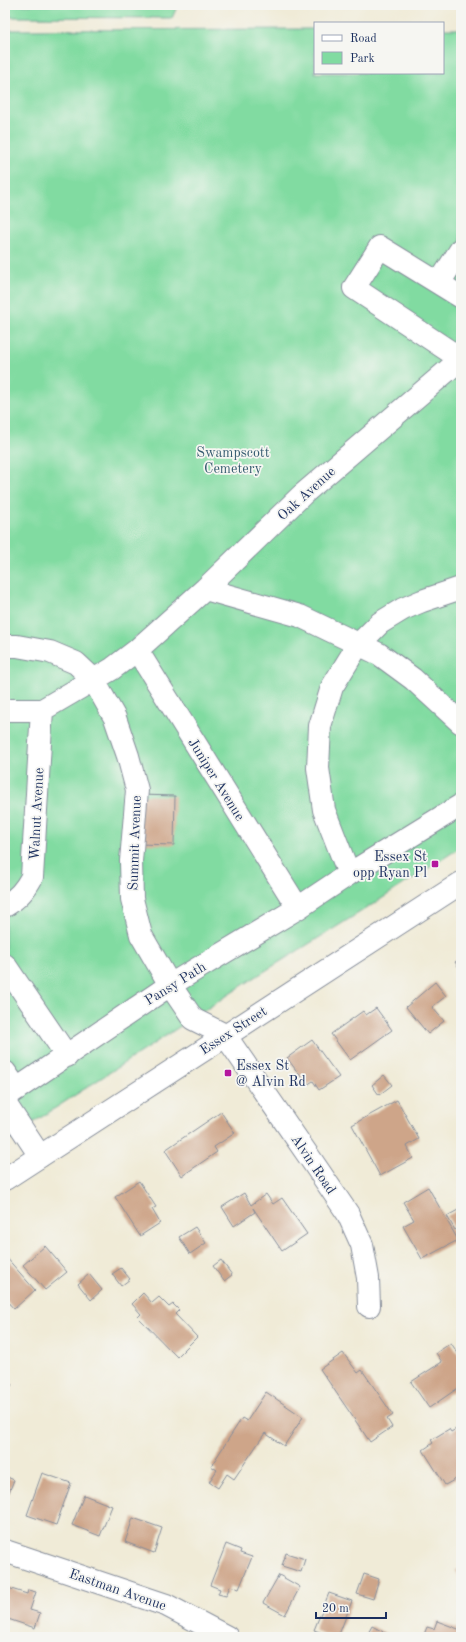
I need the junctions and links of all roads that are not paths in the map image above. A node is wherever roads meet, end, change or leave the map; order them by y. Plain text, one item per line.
1 (461, 249) edge
2 (439, 283) junction
3 (461, 298) edge
4 (461, 359) edge
5 (461, 588) edge
6 (205, 589) junction
7 (358, 645) junction
8 (5, 646) edge
9 (137, 650) junction
10 (93, 679) junction
11 (5, 710) edge
12 (42, 710) junction
13 (461, 723) edge
14 (461, 805) edge
15 (349, 874) junction
16 (461, 883) edge
17 (5, 906) edge
18 (298, 908) junction
19 (5, 965) edge
20 (170, 985) junction
21 (225, 1035) junction
22 (67, 1056) junction
23 (8, 1090) edge
24 (40, 1156) junction
25 (5, 1179) edge
26 (369, 1306) dead end
27 (5, 1551) edge
28 (227, 1637) edge

1 - 2 street
2 - 3 street
2 - 4 street, Oak Avenue
4 - 6 street, Oak Avenue
5 - 7 street
6 - 7 street
6 - 9 street, Oak Avenue
7 - 13 street
7 - 15 street
8 - 10 street, Summit Avenue
9 - 10 street, Oak Avenue
9 - 18 street, Juniper Avenue
10 - 12 street, Oak Avenue
10 - 20 street, Summit Avenue
11 - 12 street, Oak Avenue
12 - 17 street, Walnut Avenue
14 - 15 street, Pansy Path
15 - 18 street, Pansy Path
16 - 21 street, Essex Street
18 - 20 street, Pansy Path
19 - 22 street
20 - 21 street, Summit Avenue
20 - 22 street, Pansy Path
21 - 24 street, Essex Street
21 - 26 street, Alvin Road
22 - 23 street, Pansy Path
23 - 24 street
24 - 25 street, Essex Street
27 - 28 street, Eastman Avenue

